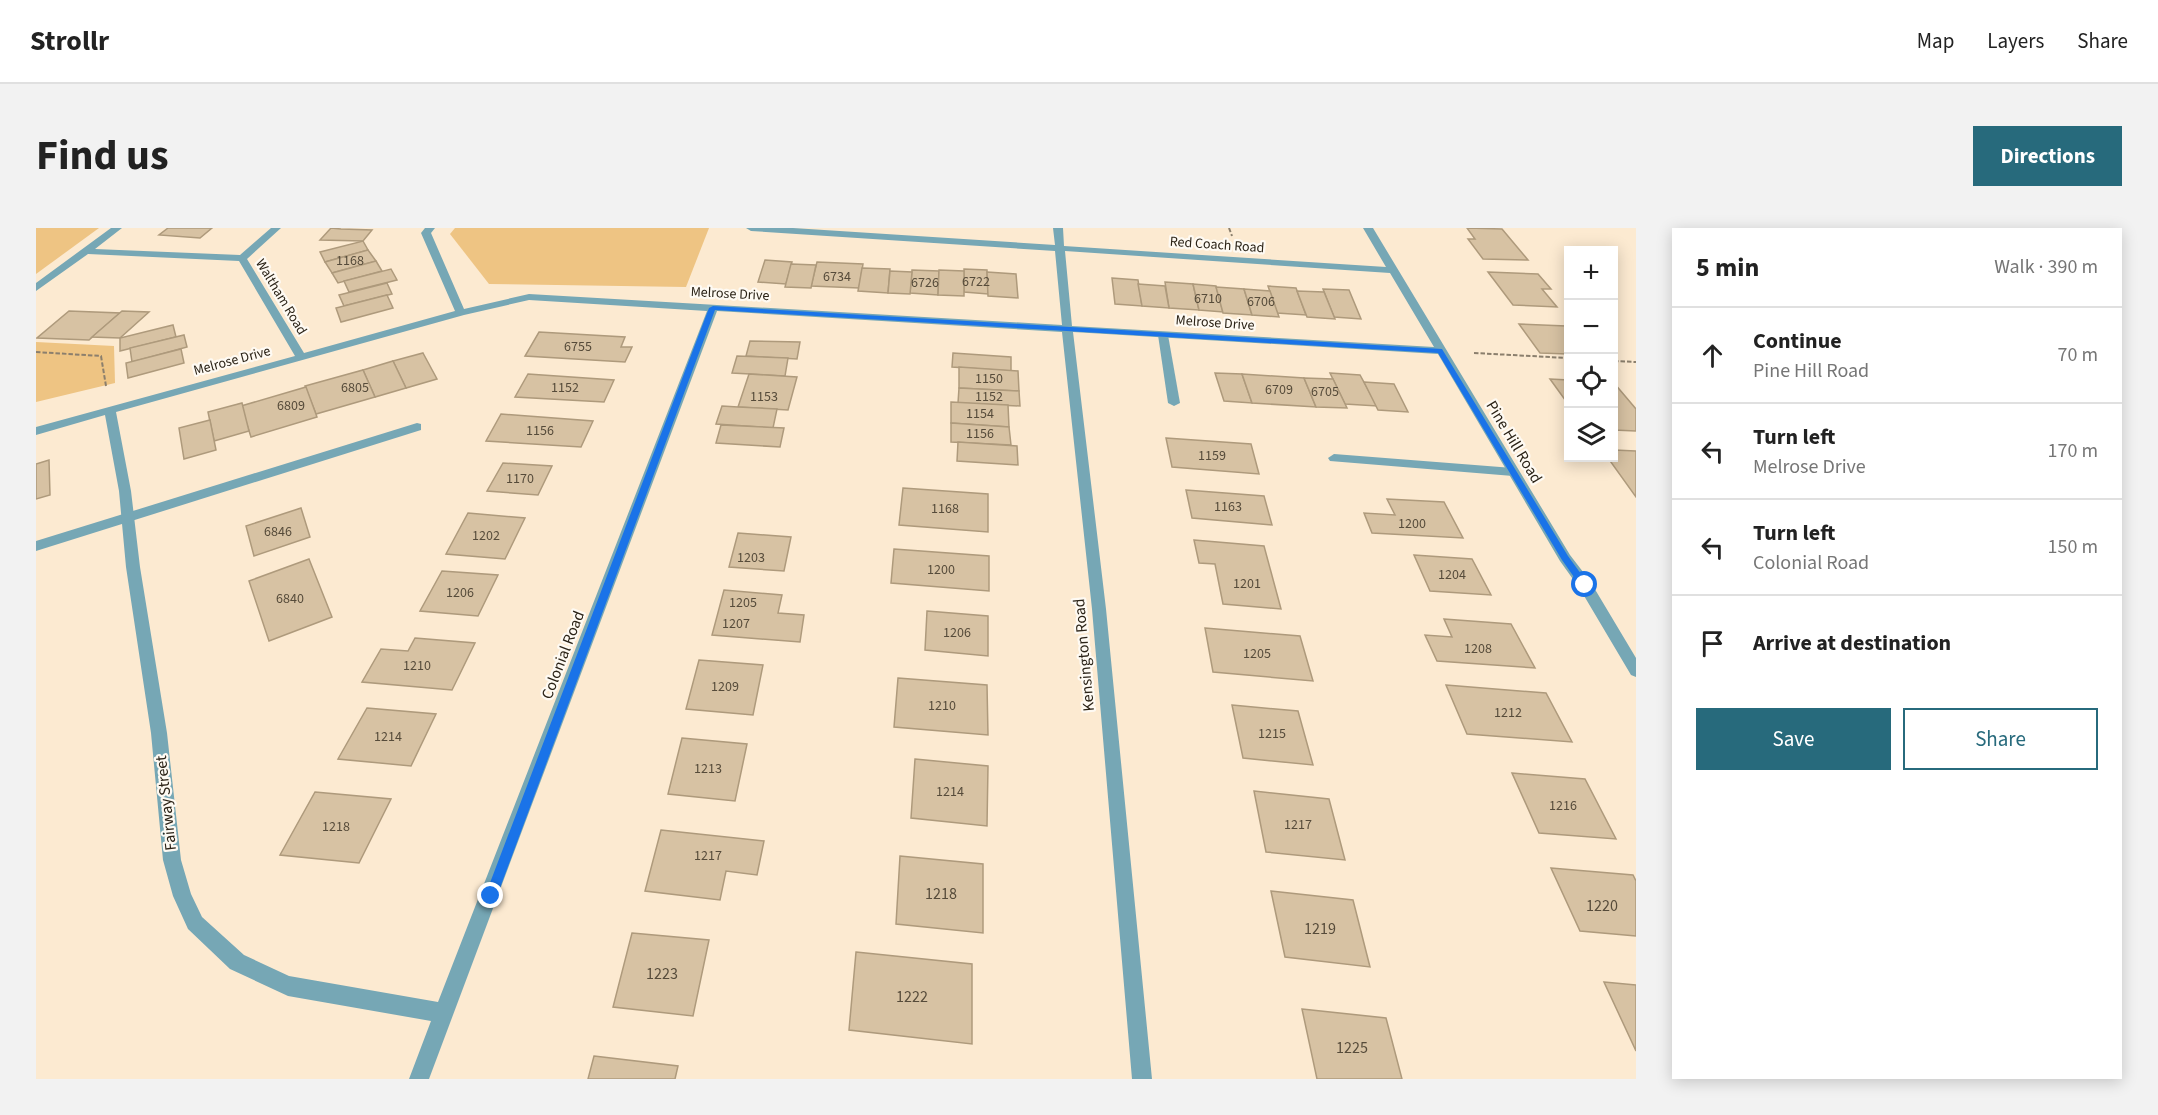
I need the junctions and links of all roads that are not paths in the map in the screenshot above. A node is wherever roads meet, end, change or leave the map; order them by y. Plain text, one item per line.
1 (117, 228) edge
2 (276, 228) edge
3 (430, 228) edge
4 (751, 228) edge
5 (1058, 228) edge
6 (1368, 228) edge
7 (1061, 249) junction
8 (86, 251) junction
9 (242, 258) junction
10 (1393, 270) junction
11 (36, 288) edge
12 (713, 308) junction
13 (461, 313) junction
14 (1068, 329) junction
15 (1163, 335) junction
16 (1440, 351) junction
17 (302, 358) junction
18 (1174, 403) dead end
19 (110, 410) junction
20 (417, 427) dead end
21 (36, 431) edge
22 (1334, 458) dead end
23 (1513, 472) junction
24 (128, 517) junction
25 (36, 546) edge
26 (1636, 671) edge
27 (444, 1013) junction
28 (419, 1079) edge
29 (1142, 1079) edge

1 - 8 street
2 - 9 street, Waltham Road
3 - 13 street
4 - 7 street, Red Coach Road
5 - 7 street, Kensington Road
6 - 10 street, Pine Hill Road
7 - 10 street, Red Coach Road
7 - 14 street, Kensington Road
8 - 9 street
8 - 11 street
9 - 17 street, Waltham Road
10 - 16 street, Pine Hill Road
12 - 13 street, Melrose Drive
12 - 14 street, Melrose Drive
12 - 27 street, Colonial Road
13 - 17 street, Melrose Drive
14 - 15 street, Melrose Drive
14 - 29 street, Kensington Road
15 - 16 street, Melrose Drive
15 - 18 street
16 - 23 street, Pine Hill Road
17 - 19 street, Melrose Drive
19 - 21 street, Melrose Drive
19 - 24 street, Fairway Street
20 - 24 street
22 - 23 street
23 - 26 street, Pine Hill Road
24 - 25 street
24 - 27 street, Fairway Street
27 - 28 street, Colonial Road

